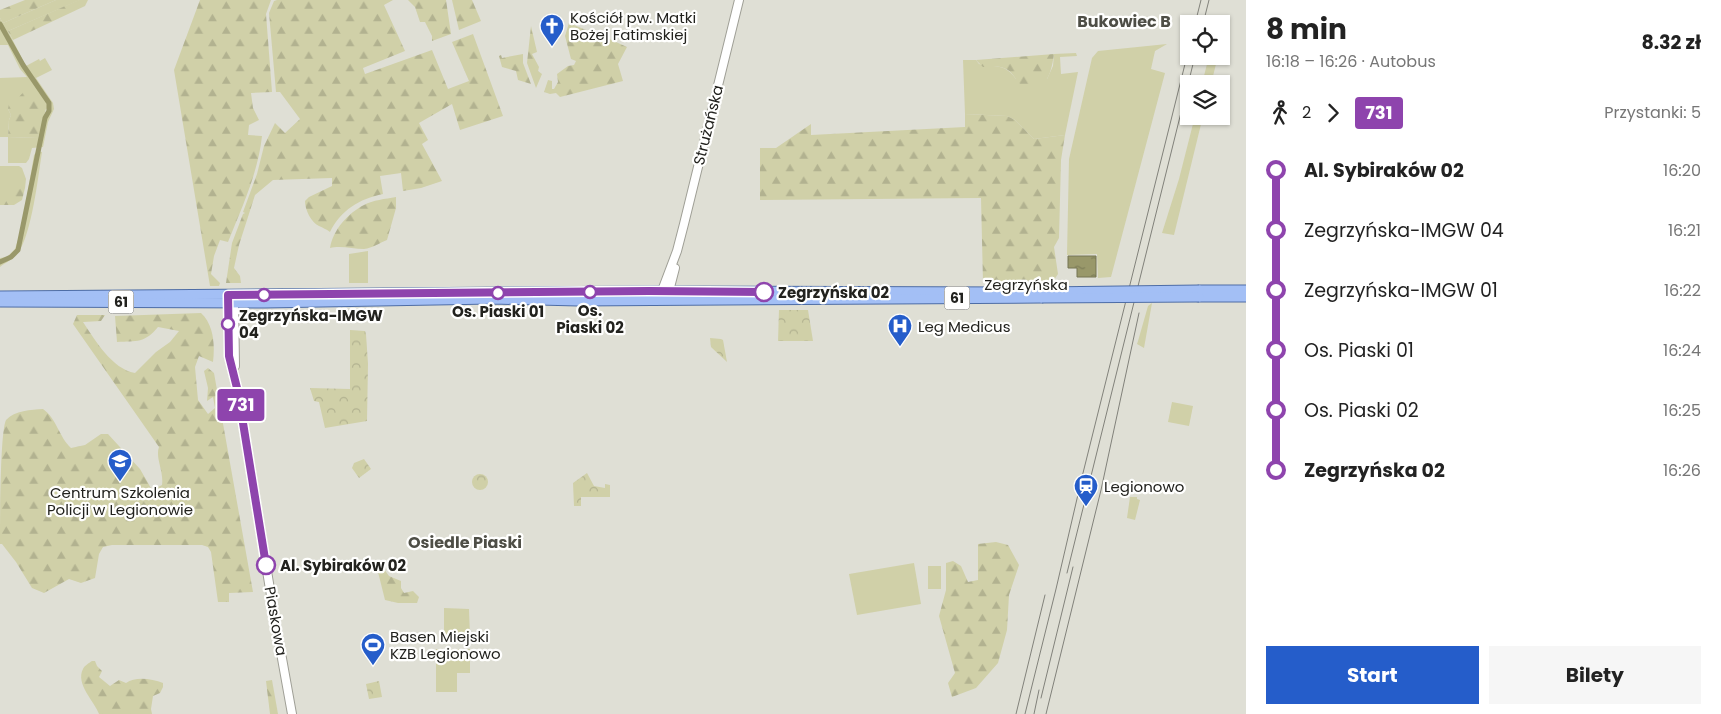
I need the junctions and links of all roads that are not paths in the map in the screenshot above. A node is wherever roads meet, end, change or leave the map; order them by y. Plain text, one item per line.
1 (739, 0) edge
2 (1246, 290) edge
3 (1199, 294) junction
4 (0, 296) edge
5 (664, 296) junction
6 (1246, 297) edge
7 (15, 299) junction
8 (231, 299) junction
9 (0, 302) edge
10 (292, 714) edge

1 - 5 street, Strużańska
2 - 3 main road, 61
3 - 5 main road, Zegrzyńska / 61, bridge
3 - 6 main road, 61
4 - 7 main road, 61
5 - 8 main road, Zegrzyńska / 61
7 - 8 main road, Zegrzyńska / 61
7 - 9 main road, 61
8 - 10 street, Piaskowa

